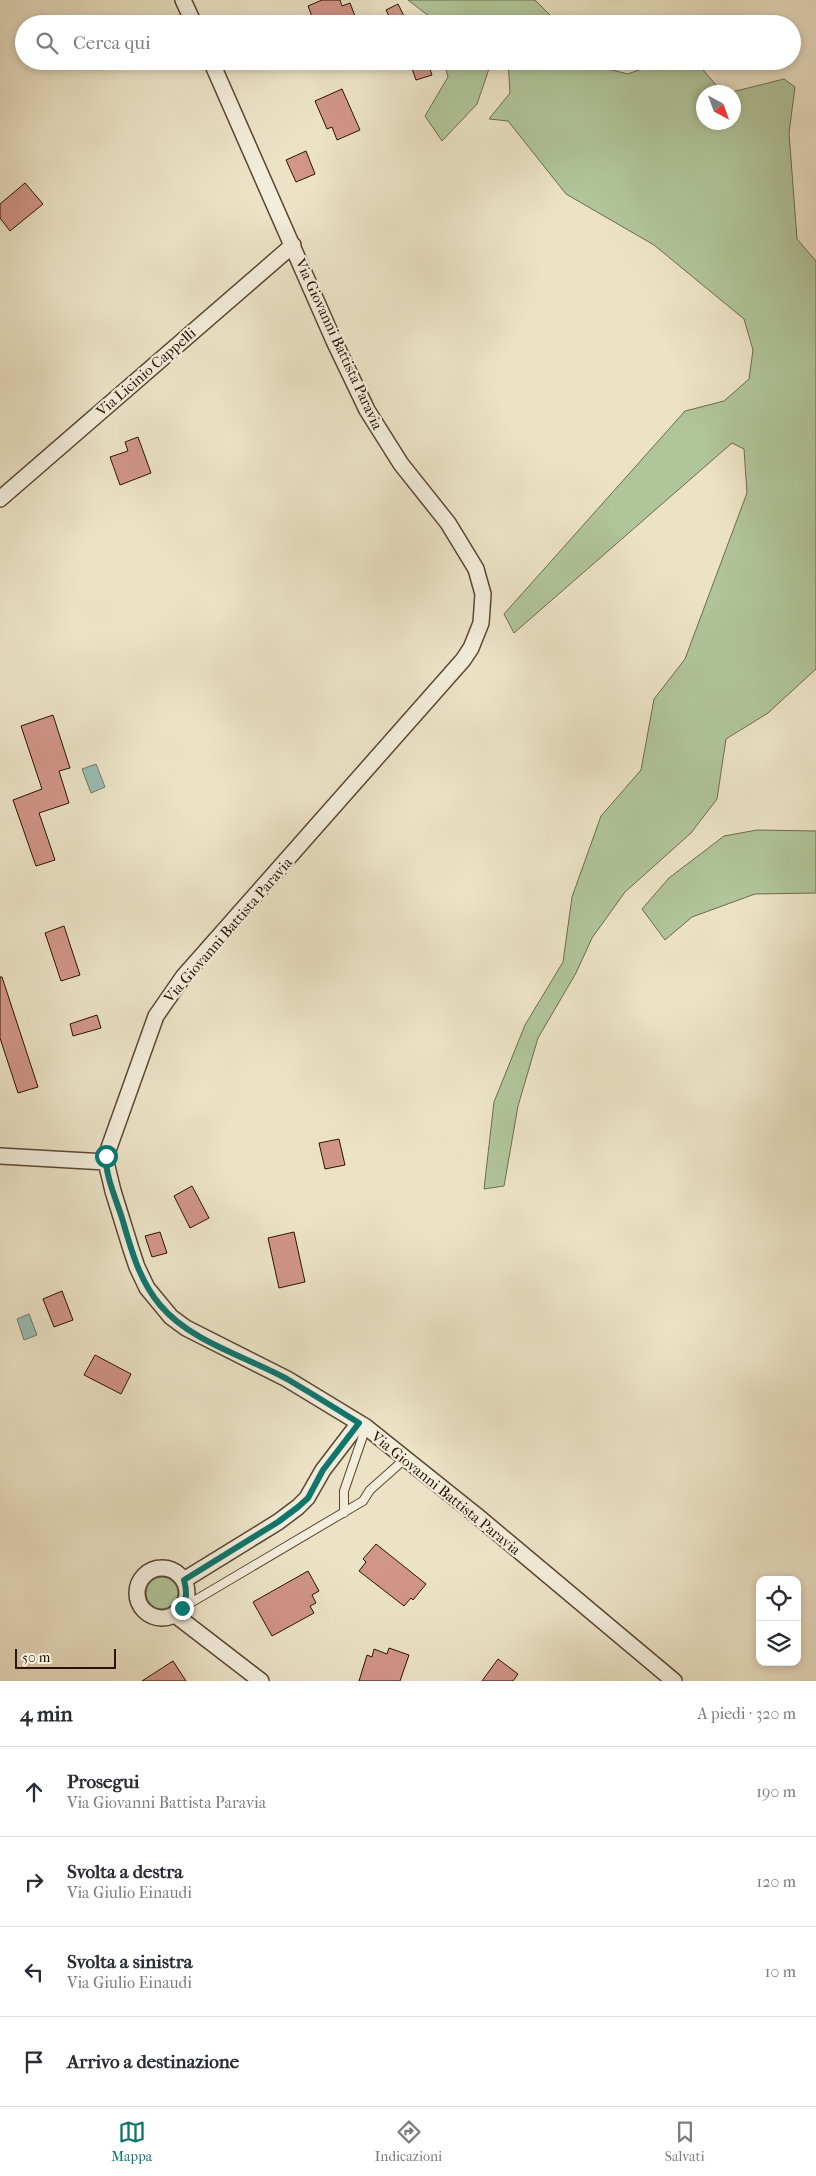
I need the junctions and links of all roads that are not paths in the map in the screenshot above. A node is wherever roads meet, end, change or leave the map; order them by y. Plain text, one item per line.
1 (184, 0) edge
2 (190, 15) edge
3 (215, 70) edge
4 (293, 245) junction
5 (0, 499) edge
6 (0, 1156) edge
7 (106, 1162) junction
8 (362, 1425) junction
9 (406, 1458) junction
10 (344, 1513) junction
11 (184, 1580) junction
12 (178, 1611) junction
13 (261, 1681) edge
14 (674, 1681) edge

1 - 2 street
3 - 4 street, Via Giovanni Battista Paravia
4 - 5 street, Via Licinio Cappelli
4 - 7 street, Via Giovanni Battista Paravia
6 - 7 street
7 - 8 street, Via Giovanni Battista Paravia
8 - 9 street, Via Giovanni Battista Paravia
8 - 10 lane
8 - 11 street
9 - 10 lane
9 - 14 street, Via Giovanni Battista Paravia
10 - 12 lane
11 - 12 street
11 - 12 street
12 - 13 street

